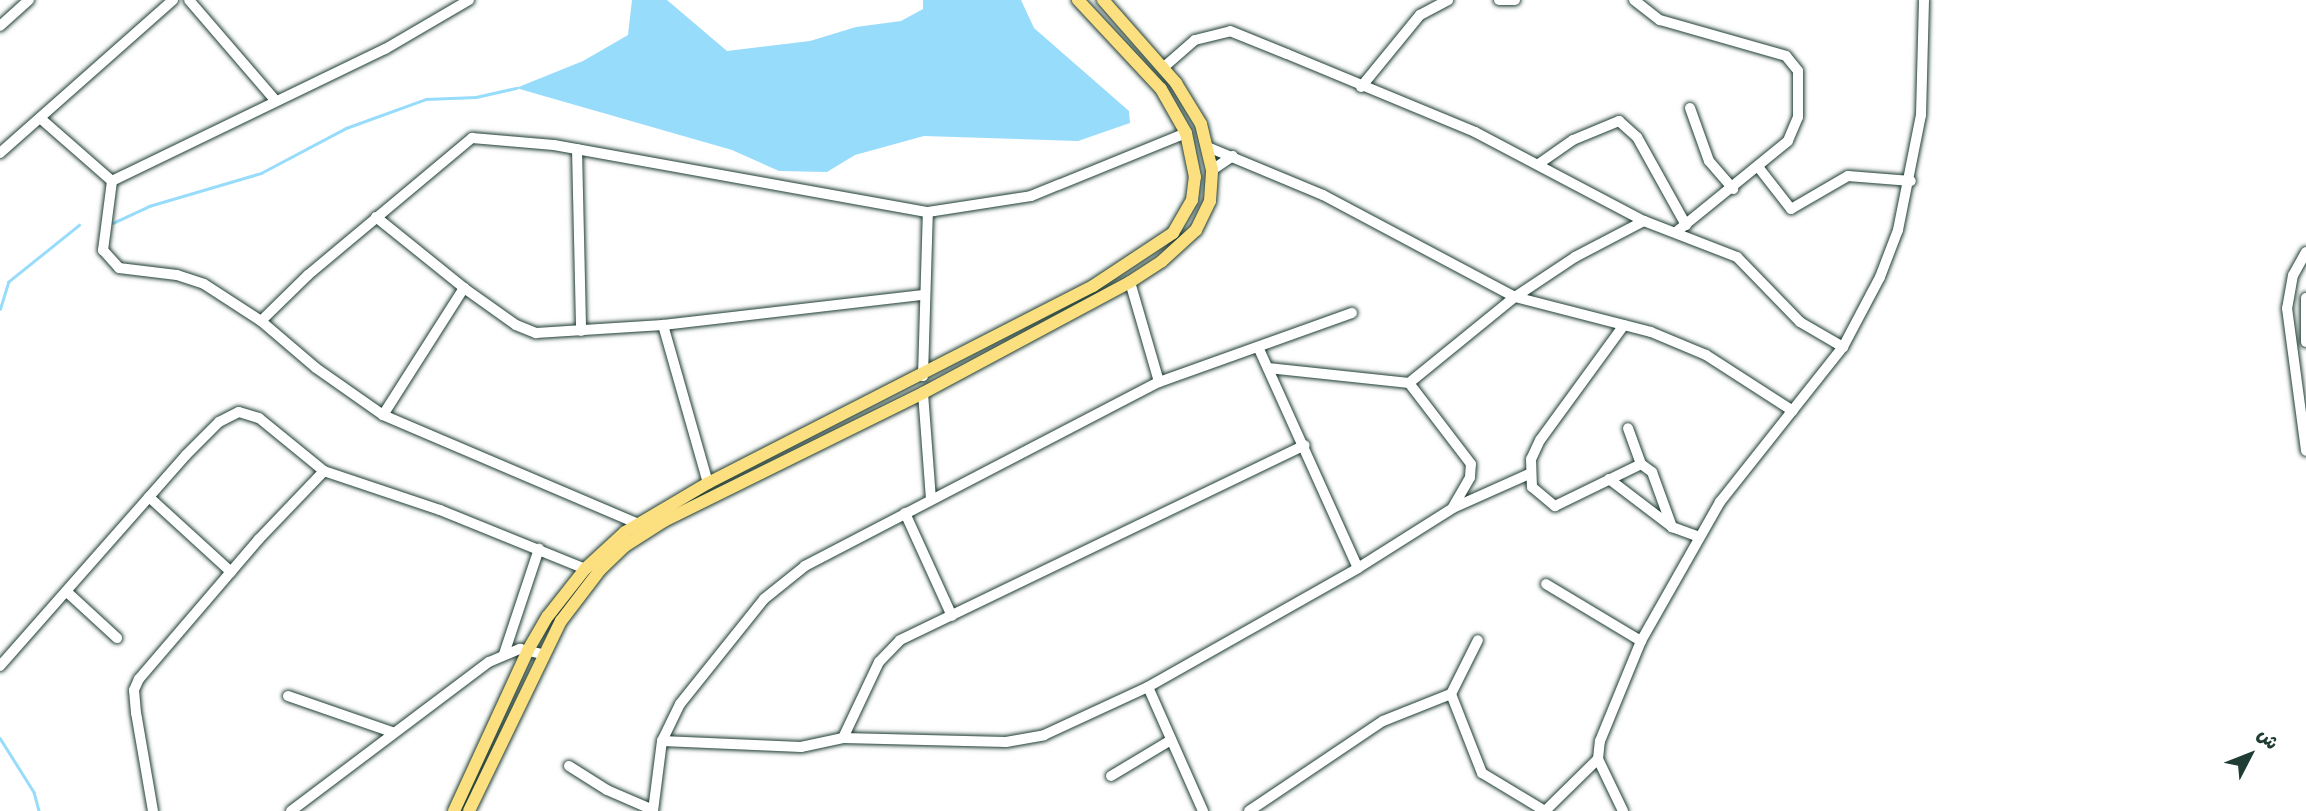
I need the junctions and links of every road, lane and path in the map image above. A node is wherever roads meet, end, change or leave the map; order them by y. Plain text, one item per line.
1 (29, 0) edge
2 (173, 0) edge
3 (189, 0) edge
4 (469, 0) edge
5 (1077, 0) edge
6 (1103, 0) edge
7 (1448, 0) edge
8 (1499, 0) edge
9 (1515, 0) edge
10 (1634, 0) edge
11 (1924, 0) edge
12 (0, 26) edge
13 (1164, 67) junction
14 (1361, 87) junction
15 (276, 102) junction
16 (1690, 108) dead end
17 (40, 118) junction
18 (1186, 134) junction
19 (1209, 148) junction
20 (576, 149) junction
21 (0, 153) edge
22 (1233, 156) junction
23 (1540, 163) junction
24 (1759, 168) junction
25 (1212, 170) junction
26 (112, 181) junction
27 (1911, 181) junction
28 (1733, 189) junction
29 (929, 212) junction
30 (376, 217) junction
31 (1644, 221) junction
32 (1686, 225) junction
33 (1676, 232) junction
34 (2306, 253) edge
35 (1130, 282) junction
36 (1093, 286) junction
37 (464, 288) junction
38 (923, 295) junction
39 (1515, 297) junction
40 (2306, 298) edge
41 (1096, 300) junction
42 (1352, 313) dead end
43 (261, 321) junction
44 (663, 325) junction
45 (1624, 325) junction
46 (582, 331) junction
47 (2306, 336) edge
48 (2306, 342) edge
49 (1843, 347) junction
50 (1259, 349) junction
51 (1268, 368) junction
52 (923, 376) junction
53 (1159, 382) junction
54 (1409, 383) junction
55 (923, 393) junction
56 (1793, 411) junction
57 (383, 415) junction
58 (1628, 428) dead end
59 (1305, 445) junction
60 (2306, 451) edge
61 (1641, 464) junction
62 (324, 471) junction
63 (1529, 474) junction
64 (1609, 479) junction
65 (708, 483) junction
66 (149, 497) junction
67 (931, 499) junction
68 (1453, 508) junction
69 (905, 513) junction
70 (636, 523) junction
71 (1672, 527) junction
72 (1697, 536) junction
73 (539, 549) junction
74 (1358, 568) junction
75 (585, 569) junction
76 (231, 572) junction
77 (1546, 584) dead end
78 (67, 592) junction
79 (952, 616) junction
80 (117, 638) dead end
81 (1478, 640) dead end
82 (1640, 640) junction
83 (528, 650) junction
84 (504, 654) junction
85 (542, 654) junction
86 (0, 666) edge
87 (1148, 687) junction
88 (1451, 694) junction
89 (288, 696) dead end
90 (392, 732) junction
91 (843, 738) junction
92 (1171, 740) junction
93 (662, 741) junction
94 (1598, 759) junction
95 (569, 766) dead end
96 (1111, 776) dead end
97 (153, 811) edge
98 (291, 811) edge
99 (454, 811) edge
100 (469, 811) edge
101 (653, 811) edge
102 (1203, 811) edge
103 (1249, 811) edge
104 (1545, 811) edge
105 (1623, 811) edge

1 - 12 street
2 - 17 street
3 - 15 street
4 - 15 street
5 - 18 main road
6 - 13 main road
7 - 14 street
8 - 9 street
10 - 24 street
11 - 27 street
13 - 14 street
13 - 19 main road
14 - 23 street
15 - 26 street
16 - 28 street
17 - 21 street
17 - 26 street
18 - 29 street
18 - 36 main road
19 - 22 street
19 - 25 main road
20 - 29 street
20 - 30 street
20 - 46 street
22 - 25 street
22 - 39 street
23 - 31 street
23 - 32 street
24 - 27 street
24 - 28 street
25 - 35 main road
26 - 43 street
27 - 49 street
28 - 32 street
29 - 38 street
30 - 37 street
30 - 43 street
31 - 33 street
31 - 39 street
32 - 33 street
33 - 49 street
34 - 60 street
35 - 41 main road
35 - 53 street
36 - 41 main road
36 - 52 main road
37 - 46 street
37 - 57 street
38 - 44 street
38 - 52 street
39 - 45 street
39 - 54 street
40 - 47 street
41 - 55 main road
42 - 50 street
43 - 57 street
44 - 46 street
44 - 65 street
45 - 56 street
45 - 63 street
47 - 48 street
49 - 56 street
50 - 51 street
50 - 53 street
51 - 54 street
51 - 59 street
52 - 65 main road
53 - 67 street
54 - 68 street
55 - 67 street
55 - 85 main road
56 - 72 street
57 - 70 street
58 - 61 street
59 - 74 street
59 - 79 street
61 - 64 street
61 - 71 street
62 - 66 street
62 - 73 street
62 - 76 street
63 - 64 street
63 - 68 street
64 - 71 street
65 - 70 main road
66 - 76 street
66 - 78 street
67 - 69 street
68 - 74 street
69 - 79 street
69 - 93 street
70 - 75 main road
71 - 72 street
72 - 82 street
73 - 75 street
73 - 84 street
74 - 87 street
75 - 83 main road
76 - 97 street
77 - 82 street
78 - 80 street
78 - 86 street
79 - 91 street
81 - 88 street
82 - 94 street
83 - 84 street
83 - 85 street
83 - 99 main road
84 - 90 street
85 - 100 main road
87 - 91 street
87 - 92 street
88 - 103 street
88 - 104 street
89 - 90 street
90 - 98 street
91 - 93 street
92 - 96 street
92 - 102 street
93 - 101 street
94 - 104 street
94 - 105 street
95 - 101 street

